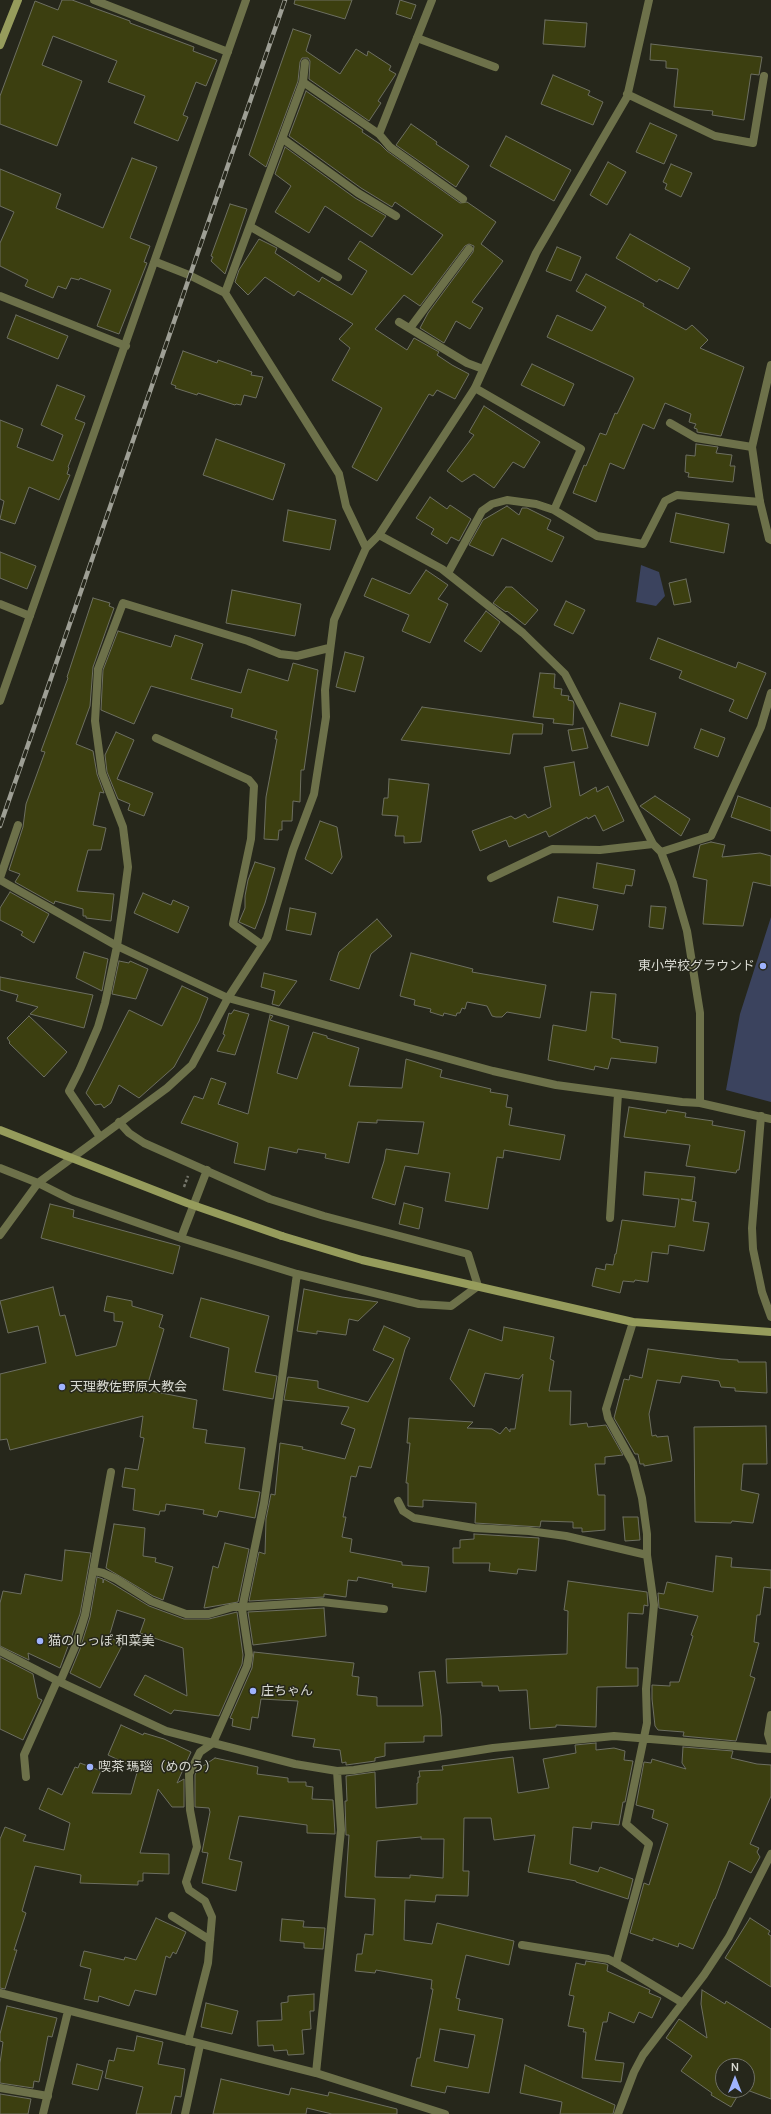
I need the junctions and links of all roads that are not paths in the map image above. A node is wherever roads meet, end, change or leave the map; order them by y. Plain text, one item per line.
1 (18, 0) edge
2 (94, 0) edge
3 (246, 0) edge
4 (432, 0) edge
5 (649, 0) edge
6 (417, 38) junction
7 (0, 45) edge
8 (228, 52) junction
9 (304, 63) dead end
10 (495, 66) dead end
11 (764, 76) dead end
12 (303, 82) junction
13 (627, 94) junction
14 (379, 134) junction
15 (282, 139) junction
16 (463, 198) dead end
17 (396, 216) dead end
18 (251, 227) junction
19 (469, 249) dead end
20 (156, 262) junction
21 (338, 277) dead end
22 (225, 293) junction
23 (0, 296) edge
24 (400, 322) dead end
25 (410, 328) junction
26 (126, 346) junction
27 (771, 365) edge
28 (483, 369) junction
29 (475, 388) junction
30 (670, 424) dead end
31 (752, 447) junction
32 (760, 502) junction
33 (554, 510) junction
34 (378, 535) junction
35 (771, 540) edge
36 (366, 548) junction
37 (448, 573) junction
38 (0, 604) edge
39 (30, 616) junction
40 (329, 648) junction
41 (771, 693) edge
42 (0, 701) edge
43 (156, 738) dead end
44 (18, 825) dead end
45 (653, 844) junction
46 (661, 852) junction
47 (491, 878) dead end
48 (0, 879) edge
49 (262, 945) junction
50 (118, 946) junction
51 (228, 998) junction
52 (618, 1094) junction
53 (700, 1103) junction
54 (761, 1116) junction
55 (771, 1119) edge
56 (119, 1122) junction
57 (0, 1130) edge
58 (100, 1138) junction
59 (0, 1168) edge
60 (207, 1170) junction
61 (38, 1184) junction
62 (610, 1218) dead end
63 (0, 1235) edge
64 (181, 1238) junction
65 (297, 1274) junction
66 (478, 1286) junction
67 (771, 1317) edge
68 (633, 1322) junction
69 (771, 1332) edge
70 (111, 1472) dead end
71 (398, 1501) dead end
72 (647, 1555) junction
73 (94, 1571) junction
74 (242, 1607) junction
75 (384, 1610) dead end
76 (0, 1651) edge
77 (58, 1682) junction
78 (771, 1716) edge
79 (644, 1737) junction
80 (213, 1743) junction
81 (771, 1744) edge
82 (771, 1749) edge
83 (337, 1771) junction
84 (26, 1777) dead end
85 (771, 1854) edge
86 (172, 1916) dead end
87 (210, 1940) junction
88 (522, 1945) dead end
89 (616, 1963) junction
90 (0, 1993) edge
91 (683, 2003) junction
92 (68, 2011) junction
93 (188, 2041) junction
94 (200, 2045) junction
95 (316, 2073) junction
96 (0, 2088) edge
97 (48, 2096) junction
98 (43, 2114) edge
99 (185, 2114) edge
100 (445, 2114) edge
101 (618, 2114) edge

1 - 7 street
2 - 8 street
3 - 8 street
4 - 6 street
5 - 13 street
6 - 10 street
6 - 14 street
8 - 20 street
9 - 12 street
11 - 13 street
12 - 14 street
12 - 15 street
13 - 28 street
14 - 16 street
15 - 17 street
15 - 18 street
18 - 21 street
18 - 22 street
19 - 25 street
20 - 22 street
20 - 26 street
22 - 36 street
23 - 26 street
24 - 25 street
25 - 28 street
26 - 39 street
27 - 31 street
28 - 29 street
29 - 33 street
29 - 34 street
30 - 31 street
31 - 32 street
32 - 33 street
32 - 35 street
33 - 37 street
34 - 36 street
34 - 37 street
36 - 40 street
37 - 45 street
38 - 39 street
39 - 42 street
40 - 49 street
40 - 50 street
41 - 46 street
43 - 49 street
44 - 48 street
45 - 46 street
45 - 47 street
46 - 53 street
48 - 50 street
49 - 51 street
50 - 51 street
50 - 58 street
51 - 52 street
51 - 56 street
52 - 53 street
52 - 62 street
53 - 54 street
54 - 55 street
54 - 67 street
56 - 58 street
56 - 60 street
57 - 66 street, bridge
58 - 61 street
59 - 61 street
60 - 64 street
60 - 66 street
61 - 63 street
61 - 64 street
64 - 65 street
65 - 66 street
65 - 74 street
66 - 68 street
68 - 69 street
68 - 72 street
70 - 73 street
71 - 72 street
72 - 79 street
73 - 74 street
73 - 77 street
74 - 75 street
74 - 80 street
76 - 77 street
77 - 80 street
77 - 84 street
78 - 81 street
79 - 82 street
79 - 83 street
79 - 89 street
80 - 83 street
80 - 87 street
83 - 95 street
85 - 91 street
86 - 87 street
87 - 93 street
88 - 89 street
89 - 91 street
90 - 92 street
91 - 101 street
92 - 93 street
92 - 97 street
93 - 94 street
94 - 95 street
94 - 99 street
95 - 100 street
96 - 97 street
97 - 98 street

